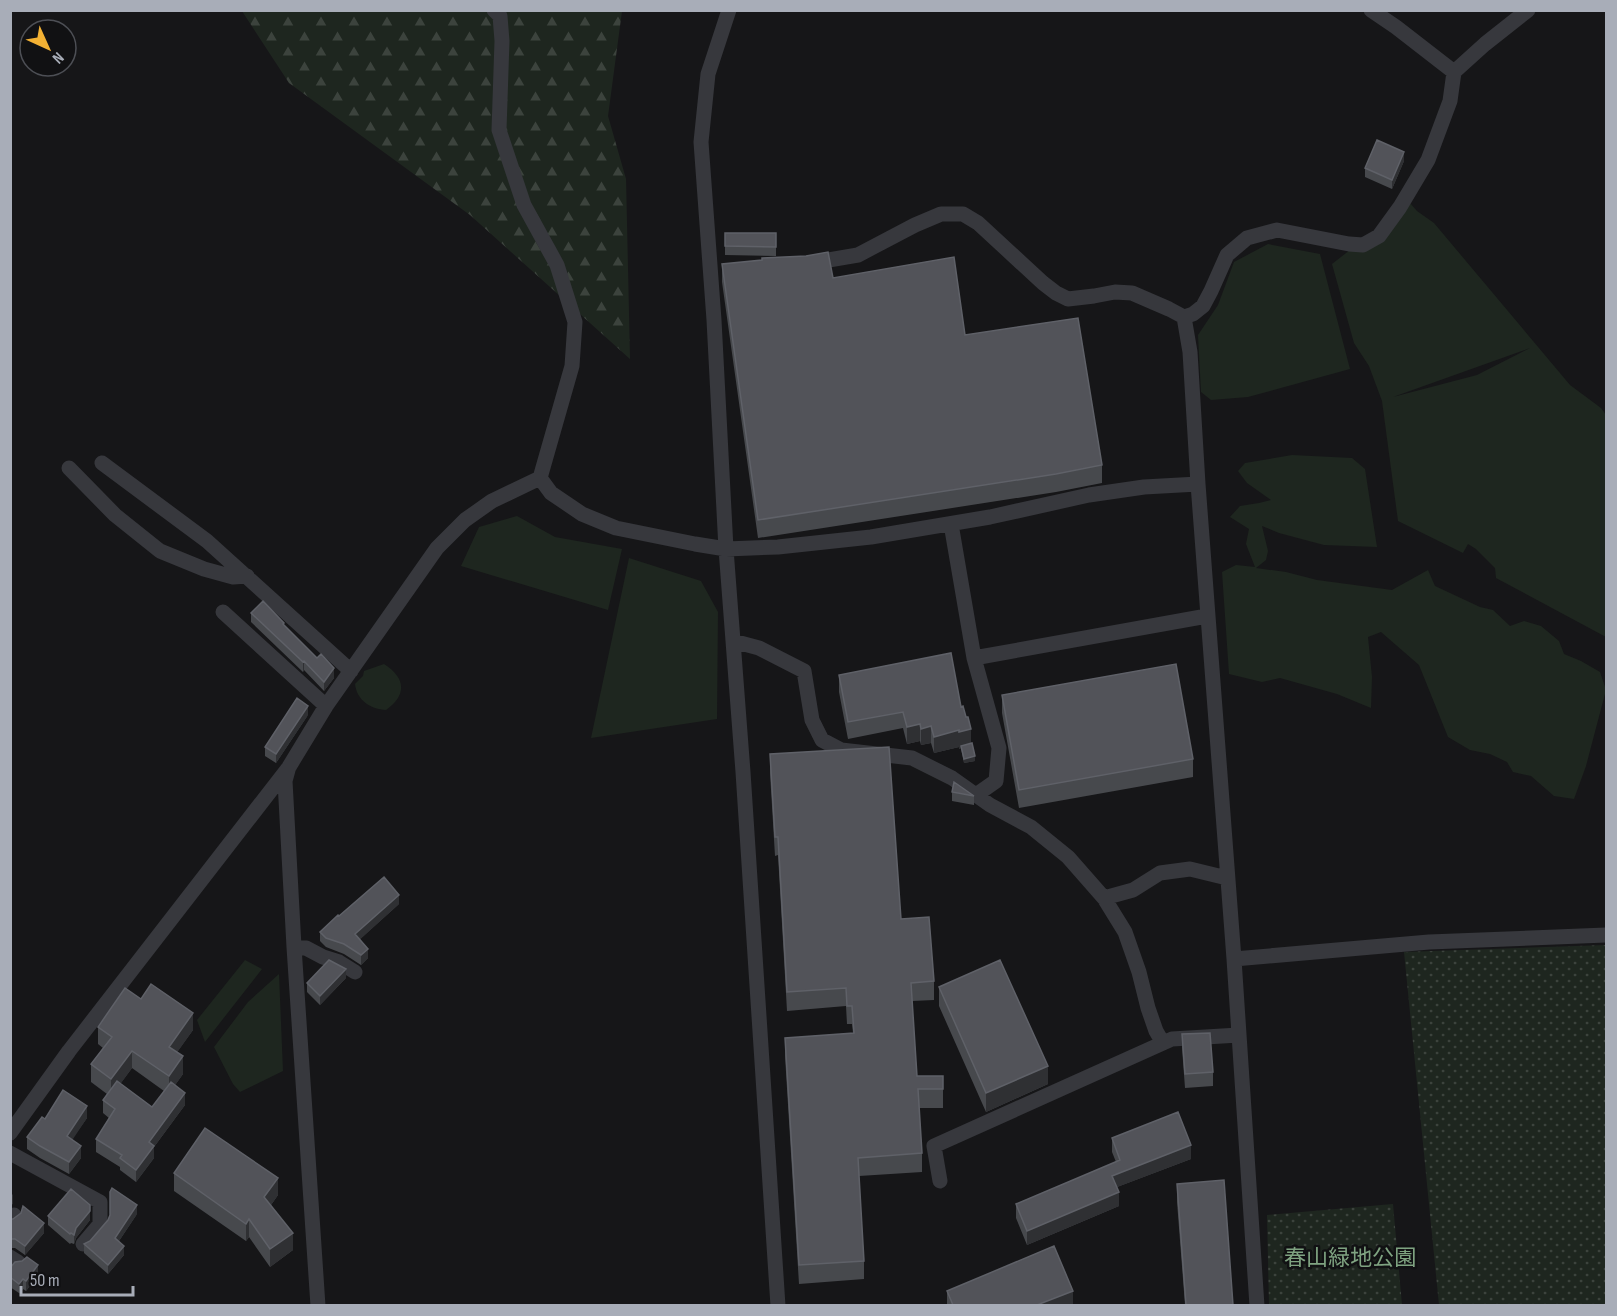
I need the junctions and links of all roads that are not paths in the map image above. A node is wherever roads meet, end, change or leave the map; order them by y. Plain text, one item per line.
1 (494, 10) edge
2 (729, 10) edge
3 (1371, 10) edge
4 (1528, 10) edge
5 (1454, 72) junction
6 (801, 264) edge
7 (1184, 317) junction
8 (102, 464) dead end
9 (69, 468) dead end
10 (540, 478) junction
11 (1198, 484) junction
12 (951, 524) junction
13 (726, 549) junction
14 (247, 576) junction
15 (223, 612) dead end
16 (1207, 616) junction
17 (733, 641) junction
18 (975, 658) junction
19 (351, 670) junction
20 (326, 706) junction
21 (289, 767) junction
22 (976, 795) junction
23 (1227, 878) junction
24 (1104, 898) junction
25 (1606, 935) edge
26 (294, 947) junction
27 (1234, 959) junction
28 (355, 972) dead end
29 (1239, 1035) junction
30 (1163, 1042) junction
31 (10, 1133) edge
32 (10, 1153) edge
33 (940, 1181) dead end
34 (83, 1244) edge
35 (318, 1305) edge
36 (778, 1305) edge
37 (1257, 1305) edge

1 - 10 street
2 - 13 street
3 - 5 street
4 - 5 street
5 - 7 street
6 - 7 street
7 - 11 street
8 - 14 street
9 - 14 street
10 - 13 street
10 - 19 street
11 - 12 street
11 - 16 street
12 - 13 street
12 - 18 street
13 - 17 street
14 - 19 street
15 - 20 street
16 - 18 street
16 - 23 street
17 - 22 street
17 - 36 street
18 - 22 street
19 - 20 street
20 - 21 street
21 - 26 street
21 - 31 street
22 - 24 street
23 - 24 street
23 - 27 street
24 - 30 street
25 - 27 street
26 - 28 street
26 - 35 street
27 - 29 street
29 - 30 street
29 - 37 street
30 - 33 street
32 - 34 street

